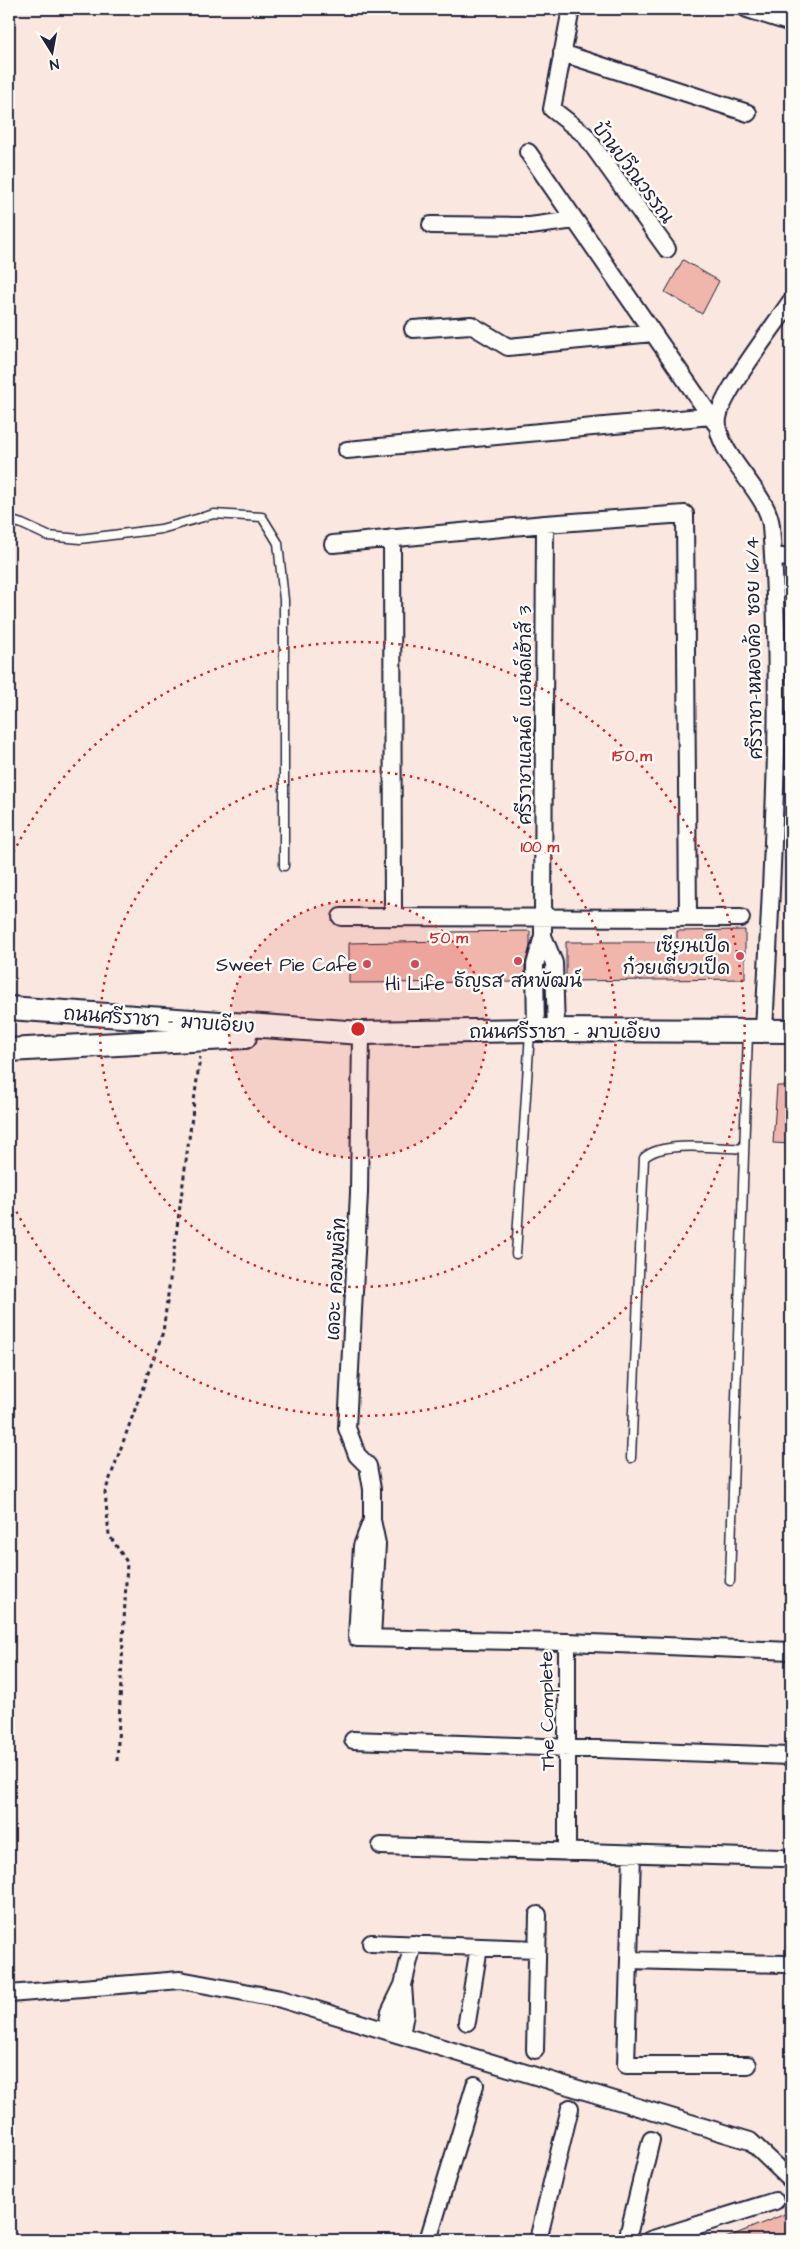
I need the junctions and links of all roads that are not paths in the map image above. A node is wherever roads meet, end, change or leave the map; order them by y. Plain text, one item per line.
1 (571, 9) edge
2 (747, 9) edge
3 (791, 23) edge
4 (562, 53) junction
5 (748, 113) dead end
6 (528, 152) dead end
7 (575, 220) junction
8 (431, 225) dead end
9 (667, 249) dead end
10 (791, 300) edge
11 (413, 329) dead end
12 (653, 333) junction
13 (714, 422) junction
14 (347, 450) dead end
15 (9, 520) edge
16 (545, 524) junction
17 (392, 538) junction
18 (333, 544) dead end
19 (773, 556) junction
20 (791, 558) edge
21 (284, 866) dead end
22 (341, 917) dead end
23 (393, 917) junction
24 (544, 918) junction
25 (688, 918) junction
26 (741, 918) dead end
27 (9, 1008) edge
28 (541, 1030) junction
29 (756, 1031) junction
30 (791, 1031) edge
31 (339, 1032) junction
32 (361, 1033) junction
33 (9, 1050) edge
34 (744, 1150) junction
35 (516, 1254) dead end
36 (630, 1458) dead end
37 (372, 1520) joint
38 (730, 1581) dead end
39 (567, 1642) junction
40 (791, 1651) edge
41 (353, 1740) dead end
42 (567, 1747) junction
43 (789, 1756) dead end
44 (381, 1846) dead end
45 (567, 1852) junction
46 (632, 1854) junction
47 (782, 1858) dead end
48 (538, 1915) dead end
49 (371, 1943) dead end
50 (413, 1944) junction
51 (479, 1947) junction
52 (537, 1949) junction
53 (629, 1960) junction
54 (784, 1964) dead end
55 (9, 1994) edge
56 (467, 2022) dead end
57 (394, 2033) junction
58 (535, 2050) dead end
59 (748, 2065) dead end
60 (475, 2085) dead end
61 (570, 2108) dead end
62 (651, 2140) dead end
63 (791, 2180) edge
64 (775, 2201) dead end
65 (428, 2240) edge
66 (538, 2240) edge
67 (627, 2240) edge
68 (650, 2240) edge

1 - 4 street, บ้านปวีณวรรณ
2 - 3 street
4 - 5 street
4 - 9 street, บ้านปวีณวรรณ
6 - 7 street, ศรีราชา-หนองค้อ ซอย 16/4
7 - 8 street
7 - 12 street, ศรีราชา-หนองค้อ ซอย 16/4
10 - 13 street
11 - 12 street
12 - 13 street, ศรีราชา-หนองค้อ ซอย 16/4
13 - 14 street
13 - 19 street, ศรีราชา-หนองค้อ ซอย 16/4
15 - 21 lane
16 - 17 street
16 - 24 street, ศรีราชาแลนด์ แอนด์เฮ้าส์ 3
16 - 25 street
17 - 18 street
17 - 23 street
19 - 20 street
19 - 29 street, ศรีราชา-หนองค้อ ซอย 16/4
22 - 23 street
23 - 24 street
24 - 25 street
24 - 28 street, ศรีราชาแลนด์ แอนด์เฮ้าส์ 3
25 - 26 street
27 - 31 main road, ถนนศรีราชา - มาบเอียง
28 - 29 main road, ถนนศรีราชา - มาบเอียง
28 - 32 main road, ถนนศรีราชา - มาบเอียง
28 - 35 lane
29 - 30 main road, ถนนศรีราชา - มาบเอียง
29 - 34 lane
31 - 32 main road, ถนนศรีราชา - มาบเอียง
31 - 33 main road, ถนนศรีราชา - มาบเอียง
32 - 37 street, เดอะ คอมพลีท
34 - 36 lane
34 - 38 lane
37 - 39 street, The Complete
39 - 40 street
39 - 42 street, The Complete
41 - 42 street
42 - 43 street
42 - 45 street, The Complete
44 - 45 street
45 - 46 street
46 - 47 street
46 - 53 street
48 - 52 street
49 - 50 street
50 - 51 street
50 - 57 street
51 - 52 street
51 - 56 street
52 - 58 street
53 - 54 street
53 - 59 street
55 - 57 street
57 - 63 street
60 - 65 street
61 - 66 street
62 - 67 street
64 - 68 street

